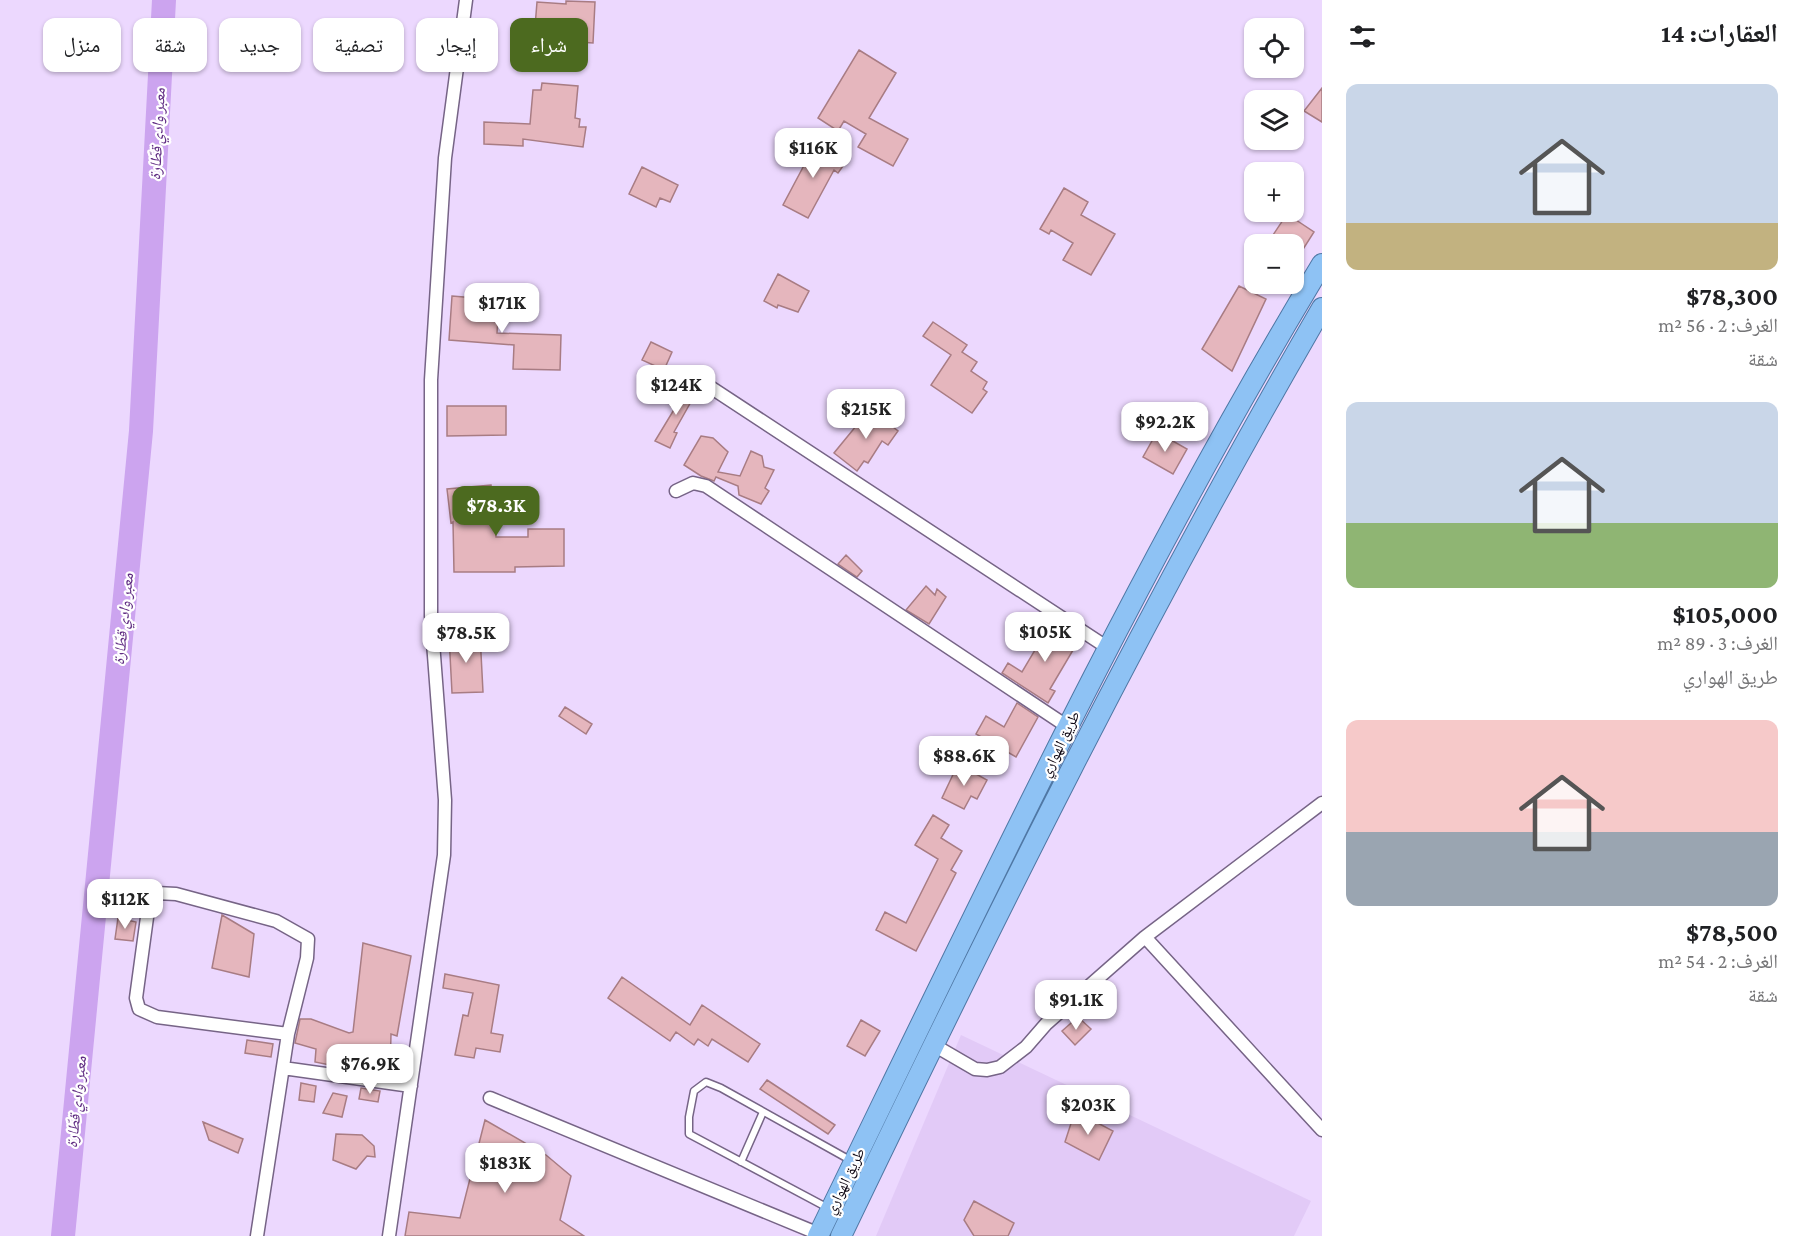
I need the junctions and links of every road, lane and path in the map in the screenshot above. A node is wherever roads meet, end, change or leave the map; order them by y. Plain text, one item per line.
1 (466, 0) edge
2 (1322, 264) edge
3 (1322, 308) edge
4 (698, 379) dead end
5 (676, 491) dead end
6 (1108, 648) junction
7 (1068, 727) junction
8 (1322, 803) edge
9 (1145, 938) junction
10 (288, 1034) junction
11 (932, 1044) junction
12 (283, 1068) junction
13 (411, 1086) junction
14 (490, 1098) dead end
15 (763, 1112) junction
16 (1322, 1130) edge
17 (741, 1162) junction
18 (854, 1163) junction
19 (831, 1210) junction
20 (818, 1235) edge
21 (257, 1236) edge
22 (389, 1236) edge
23 (841, 1236) edge

1 - 13 street
2 - 6 highway, طريق الهواري
3 - 11 highway, طريق الهواري
4 - 6 street
5 - 7 street
6 - 7 highway, طريق الهواري
7 - 18 highway, طريق الهواري
8 - 9 street
9 - 11 street
9 - 16 street
10 - 10 street
10 - 12 street
11 - 23 highway, طريق الهواري
12 - 13 street
12 - 21 street
13 - 22 street
14 - 20 street
15 - 17 lane
15 - 17 lane
15 - 18 lane
17 - 19 lane
18 - 19 highway, طريق الهواري
19 - 20 highway, طريق الهواري

